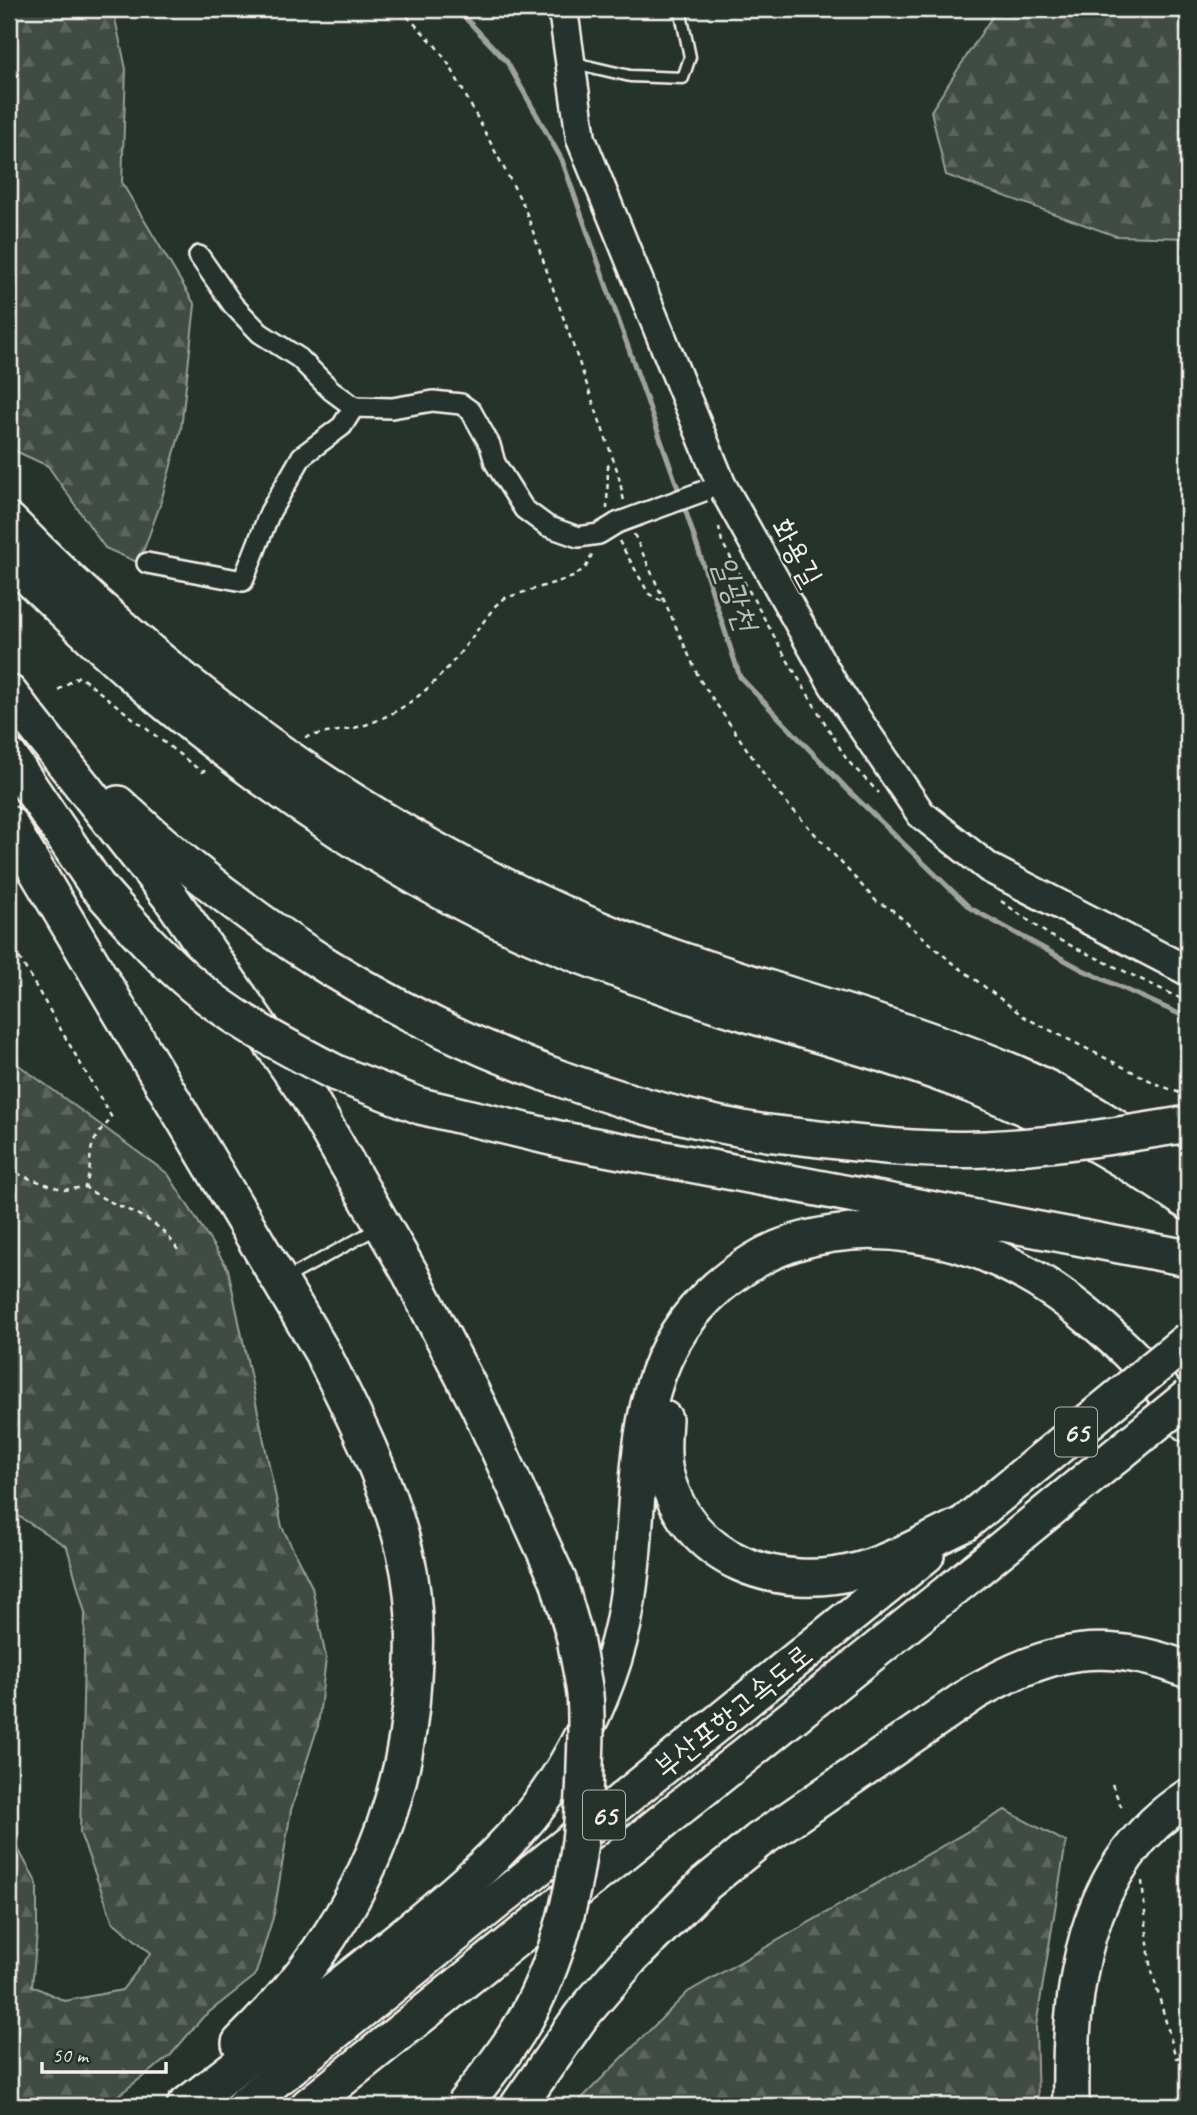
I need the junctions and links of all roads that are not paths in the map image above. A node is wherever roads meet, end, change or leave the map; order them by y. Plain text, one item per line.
1 (559, 9) edge
2 (680, 9) edge
3 (570, 62) junction
4 (198, 256) dead end
5 (354, 407) junction
6 (713, 488) junction
7 (9, 521) edge
8 (9, 559) edge
9 (147, 563) dead end
10 (9, 691) edge
11 (9, 756) edge
12 (9, 824) edge
13 (1188, 971) edge
14 (1188, 1125) edge
15 (1188, 1174) edge
16 (1188, 1202) edge
17 (383, 1225) junction
18 (1188, 1258) edge
19 (281, 1281) junction
20 (1188, 1340) edge
21 (1188, 1397) edge
22 (1188, 1424) edge
23 (1188, 1443) edge
24 (964, 1524) junction
25 (1188, 1670) edge
26 (1188, 1797) edge
27 (175, 2106) edge
28 (185, 2106) edge
29 (243, 2106) edge
30 (308, 2106) edge
31 (463, 2106) edge
32 (518, 2106) edge
33 (1070, 2106) edge

1 - 3 main road, 화용길
2 - 3 lane
3 - 6 main road, 화용길
4 - 5 street
5 - 6 street, bridge
5 - 9 street
6 - 13 main road, 화용길
7 - 15 highway
8 - 16 highway
10 - 14 highway, bridge
10 - 17 highway
11 - 18 highway, bridge
12 - 19 highway
17 - 19 lane
17 - 31 highway, bridge
19 - 27 highway
20 - 24 highway, 부산포항고속도로 / 65, bridge
21 - 30 highway, 부산포항고속도로 / 65, bridge
22 - 28 highway
23 - 24 highway
24 - 29 highway, 부산포항고속도로 / 65
25 - 32 highway
26 - 33 highway

